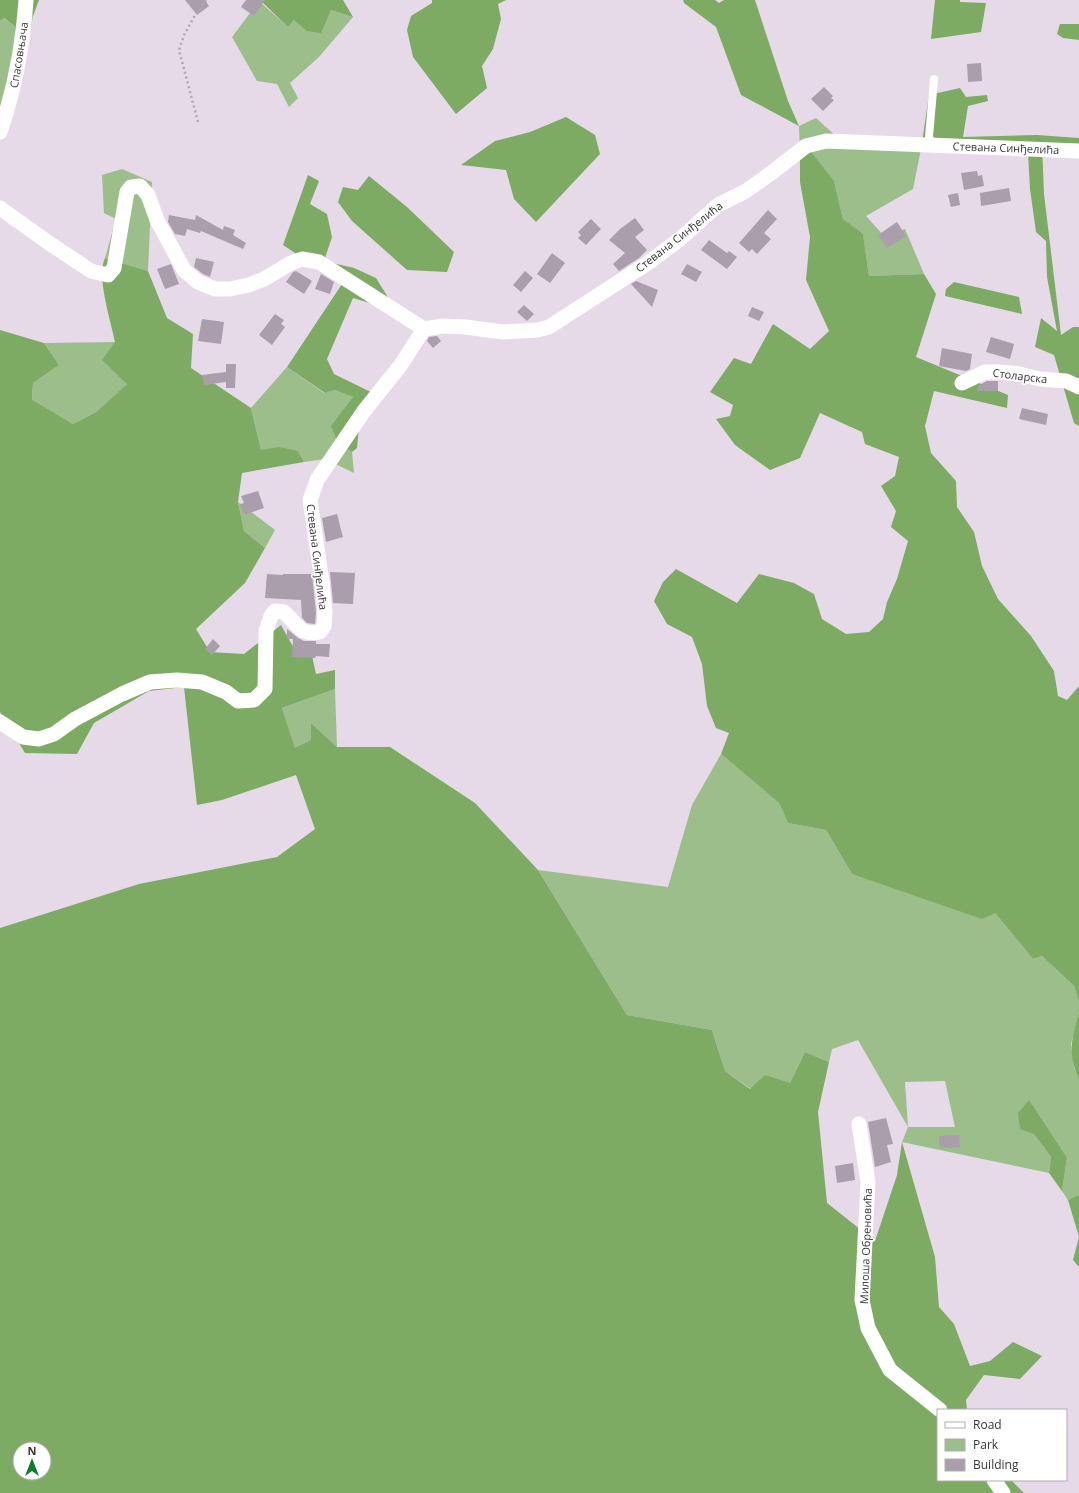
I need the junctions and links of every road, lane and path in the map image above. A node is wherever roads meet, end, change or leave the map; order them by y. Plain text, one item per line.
1 (26, 0) edge
2 (206, 0) edge
3 (934, 79) dead end
4 (198, 122) dead end
5 (0, 132) edge
6 (933, 146) junction
7 (1079, 151) edge
8 (0, 208) edge
9 (424, 329) junction
10 (962, 382) dead end
11 (1079, 387) edge
12 (0, 722) edge
13 (859, 1124) dead end
14 (939, 1409) edge
15 (995, 1481) edge
16 (1003, 1493) edge

1 - 5 street, Спасовњача
2 - 4 path
3 - 6 lane
6 - 7 street, Стевана Синђелића
6 - 9 street, Стевана Синђелића
8 - 9 street
9 - 12 street, Стевана Синђелића
10 - 11 street, Столарска
13 - 14 street, Милоша Обреновића
15 - 16 street

